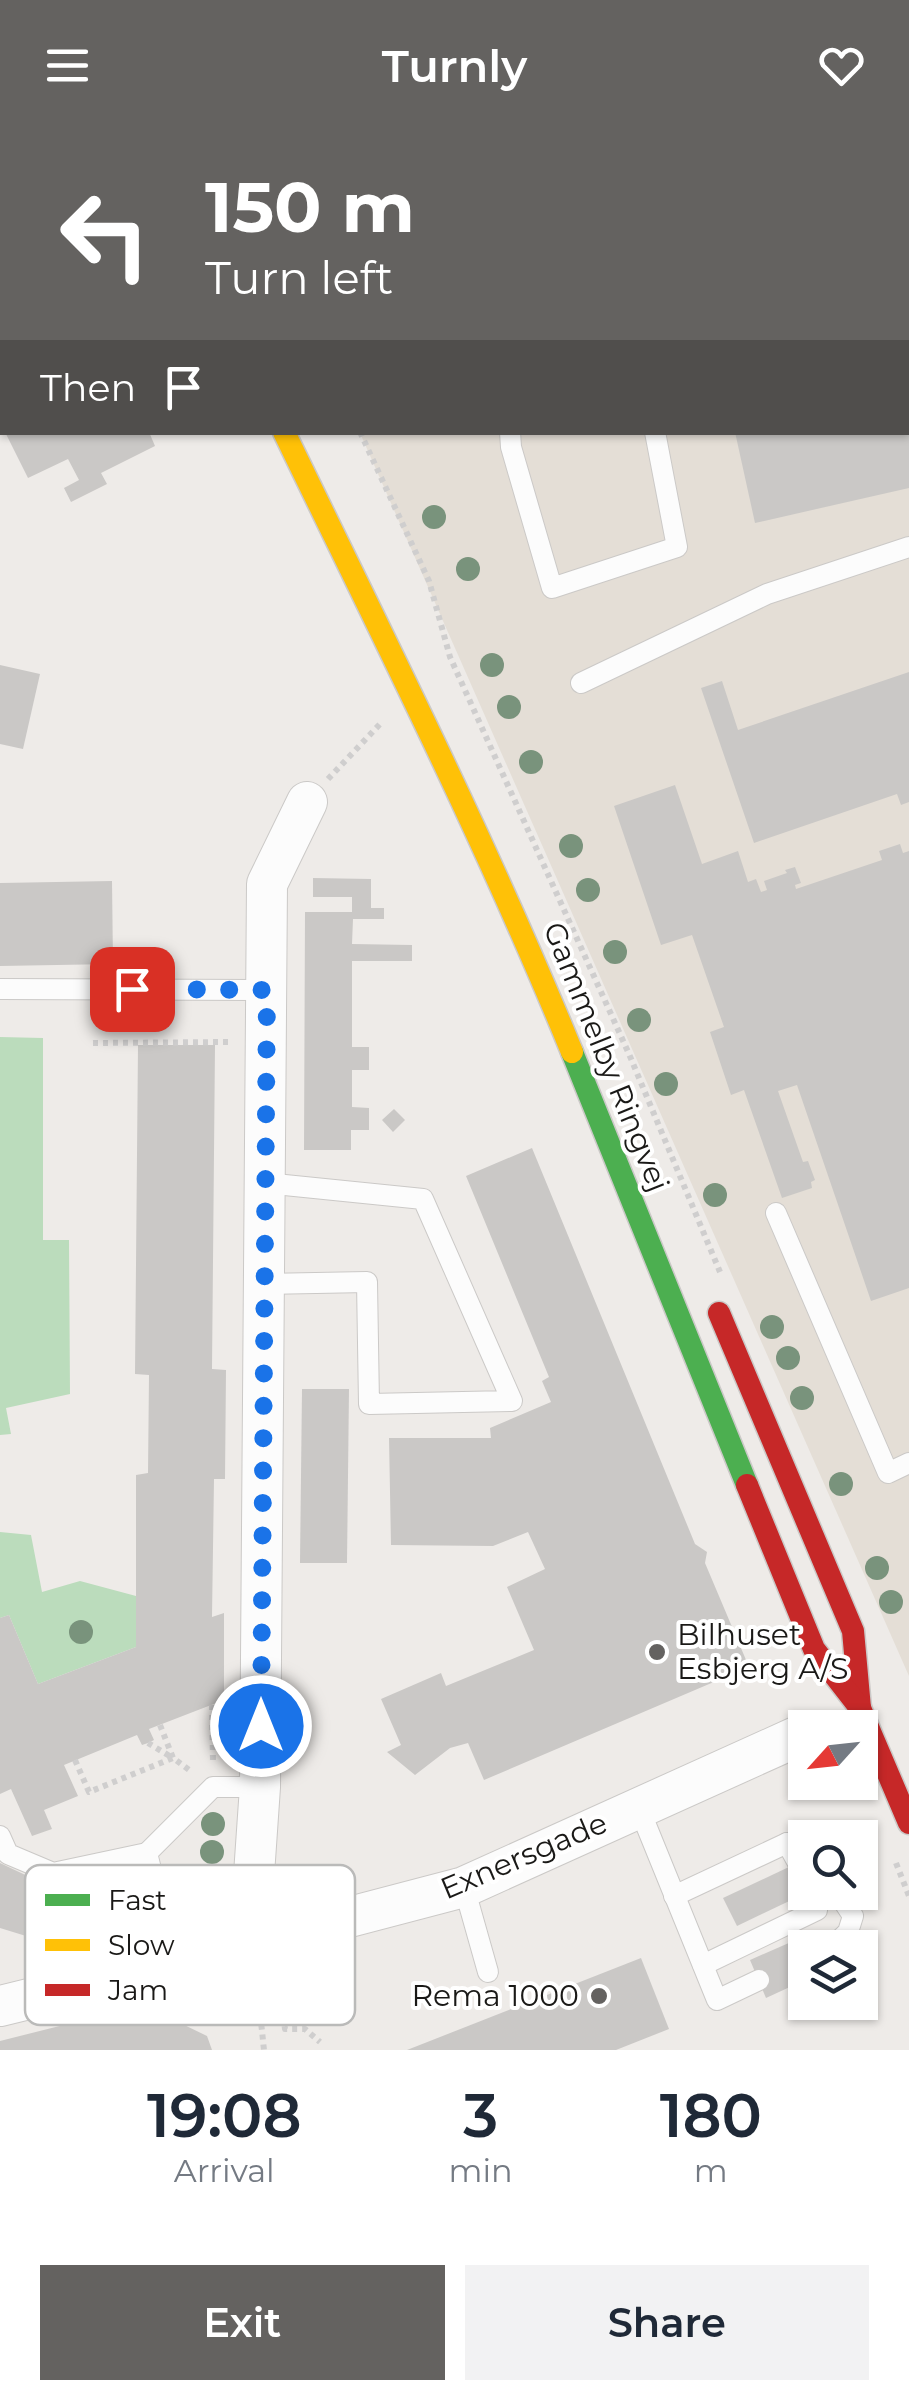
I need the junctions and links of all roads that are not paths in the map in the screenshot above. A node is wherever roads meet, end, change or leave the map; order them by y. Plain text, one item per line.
1 (285, 435) edge
2 (510, 435) edge
3 (655, 435) edge
4 (909, 547) edge
5 (581, 682) dead end
6 (307, 802) road end
7 (0, 989) edge
8 (267, 990) junction
9 (265, 1182) junction
10 (776, 1213) dead end
11 (714, 1280) road end
12 (264, 1284) junction
13 (909, 1464) edge
14 (860, 1708) junction
15 (856, 1710) edge
16 (788, 1741) edge
17 (260, 1787) junction
18 (639, 1808) junction
19 (909, 1823) edge
20 (0, 1836) edge
21 (788, 1850) edge
22 (147, 1853) junction
23 (34, 1865) edge
24 (91, 1865) edge
25 (150, 1865) edge
26 (256, 1865) edge
27 (464, 1887) junction
28 (674, 1896) junction
29 (817, 1910) edge
30 (355, 1916) edge
31 (703, 1965) junction
32 (488, 1972) dead end
33 (758, 1980) dead end
34 (25, 2000) edge
35 (0, 2006) edge

1 - 14 street, Gammelby Ringvej
2 - 3 lane
4 - 5 lane
6 - 8 street
7 - 8 lane
8 - 9 street
9 - 12 street
9 - 12 lane
10 - 13 lane
11 - 14 street, Gammelby Ringvej
12 - 17 street
14 - 15 street
14 - 19 street, Gammelby Ringvej
16 - 18 street, Exnersgade
17 - 22 lane
17 - 26 street
18 - 27 street, Exnersgade
18 - 28 lane
20 - 23 lane
21 - 28 lane
22 - 24 lane
22 - 25 lane
27 - 30 street, Exnersgade
27 - 32 lane
28 - 31 lane
29 - 31 lane
31 - 33 lane
34 - 35 street, Exnersgade

